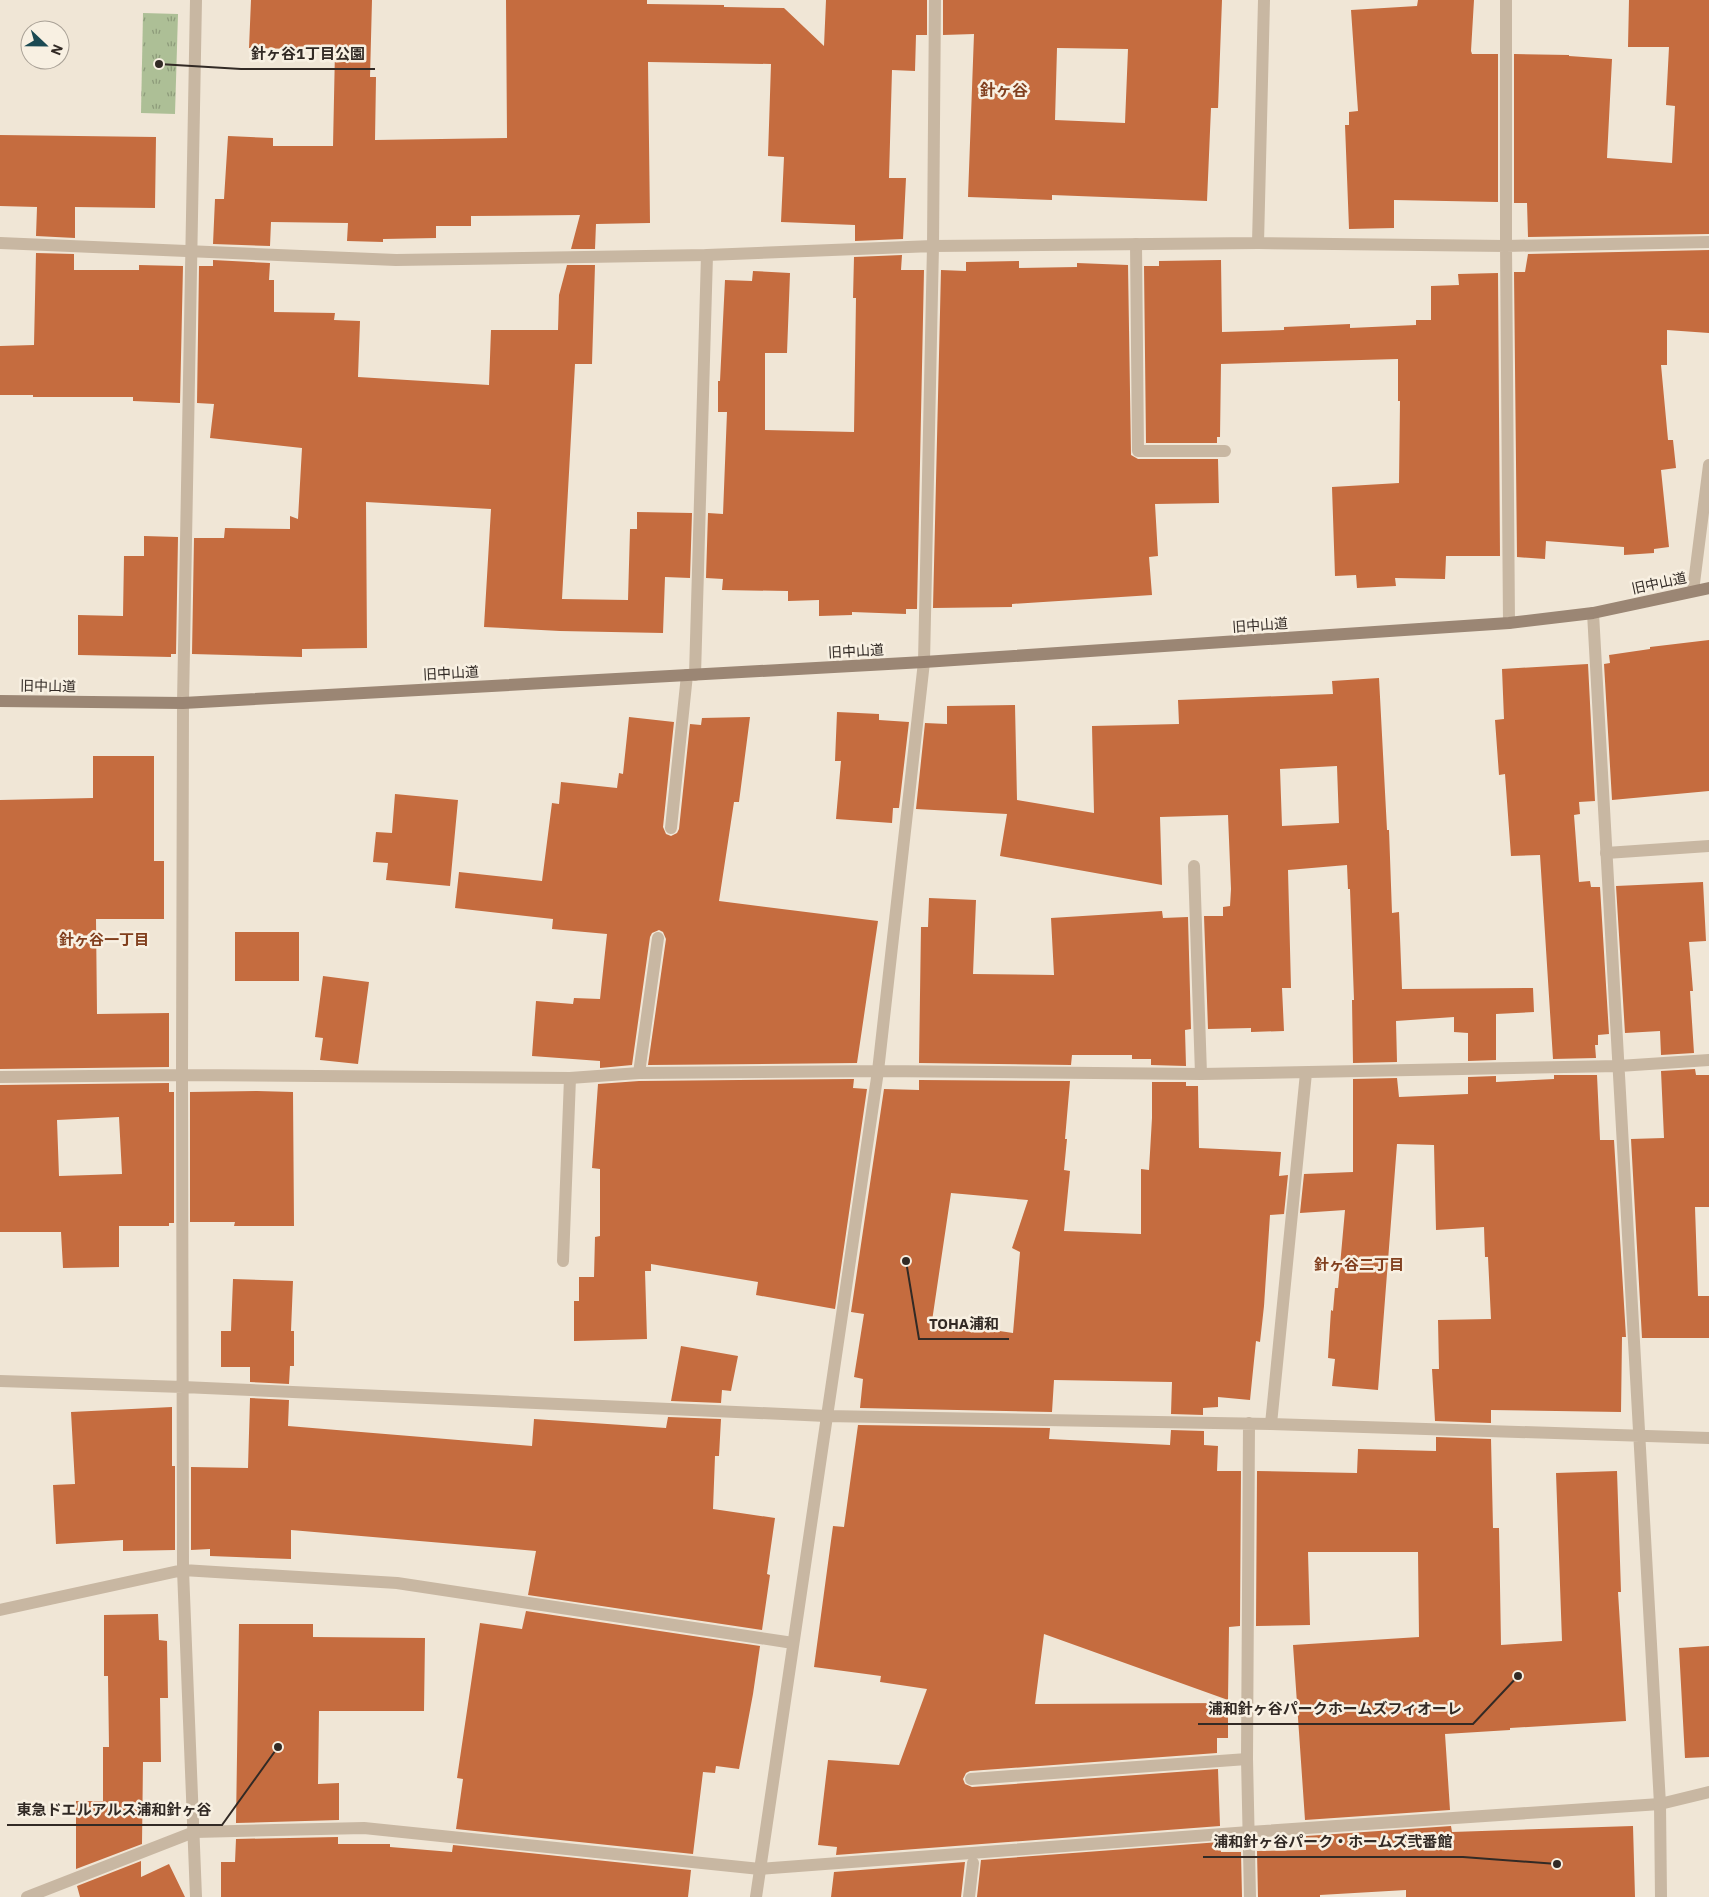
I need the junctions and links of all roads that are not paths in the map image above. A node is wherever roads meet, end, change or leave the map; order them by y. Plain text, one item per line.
1 (196, 0) edge
2 (935, 0) edge
3 (1264, 0) edge
4 (1506, 0) edge
5 (1709, 242) edge
6 (0, 243) edge
7 (1258, 243) junction
8 (1136, 244) junction
9 (934, 246) junction
10 (1506, 246) junction
11 (190, 252) junction
12 (707, 256) junction
13 (1225, 451) dead end
14 (1709, 465) edge
15 (1709, 588) edge
16 (1693, 591) junction
17 (1593, 613) junction
18 (1509, 623) junction
19 (924, 662) junction
20 (691, 675) junction
21 (0, 701) edge
22 (183, 703) junction
23 (671, 828) dead end
24 (1709, 846) edge
25 (1606, 853) junction
26 (1194, 866) dead end
27 (658, 938) dead end
28 (1709, 1060) edge
29 (1619, 1066) junction
30 (878, 1071) junction
31 (639, 1073) junction
32 (1306, 1073) junction
33 (1201, 1074) junction
34 (182, 1075) junction
35 (0, 1077) edge
36 (570, 1078) junction
37 (563, 1261) dead end
38 (0, 1381) edge
39 (183, 1387) junction
40 (826, 1416) junction
41 (1249, 1423) junction
42 (1272, 1424) junction
43 (1640, 1434) junction
44 (1709, 1438) edge
45 (184, 1570) junction
46 (0, 1610) edge
47 (793, 1644) junction
48 (1247, 1759) junction
49 (971, 1779) dead end
50 (1709, 1792) edge
51 (1660, 1804) junction
52 (194, 1832) junction
53 (1249, 1832) junction
54 (973, 1863) dead end
55 (760, 1869) junction
56 (27, 1897) edge
57 (196, 1897) edge
58 (756, 1897) edge
59 (969, 1897) edge
60 (1250, 1897) edge
61 (1662, 1897) edge

1 - 11 street
2 - 9 street
3 - 7 street
4 - 10 street
5 - 10 street
6 - 11 street
7 - 8 street
7 - 10 street
8 - 9 street
8 - 13 street
9 - 12 street
9 - 19 street
10 - 18 street
11 - 12 street
11 - 22 street
12 - 20 street
14 - 16 street
15 - 16 main road, 旧中山道
16 - 17 main road, 旧中山道
17 - 18 main road, 旧中山道
17 - 25 street
18 - 19 main road, 旧中山道
19 - 20 main road, 旧中山道
19 - 30 street
20 - 22 main road, 旧中山道
20 - 23 street
21 - 22 main road, 旧中山道
22 - 34 street
24 - 25 street
25 - 29 street
26 - 33 street
27 - 31 street
28 - 29 street
29 - 32 street
29 - 43 street
30 - 31 street
30 - 33 street
30 - 40 street
31 - 36 street
32 - 33 street
32 - 42 street
34 - 35 street
34 - 36 street
34 - 39 street
36 - 37 street
38 - 39 street
39 - 40 street
39 - 45 street
40 - 41 street
40 - 47 street
41 - 42 street
41 - 48 street
42 - 43 street
43 - 44 street
43 - 51 street
45 - 46 street
45 - 47 street
45 - 52 street
47 - 55 street
48 - 49 street
48 - 53 street
50 - 51 street
51 - 53 street
51 - 61 street
52 - 55 street
52 - 56 street
52 - 57 street
53 - 55 street
53 - 60 street
54 - 59 street
55 - 58 street

